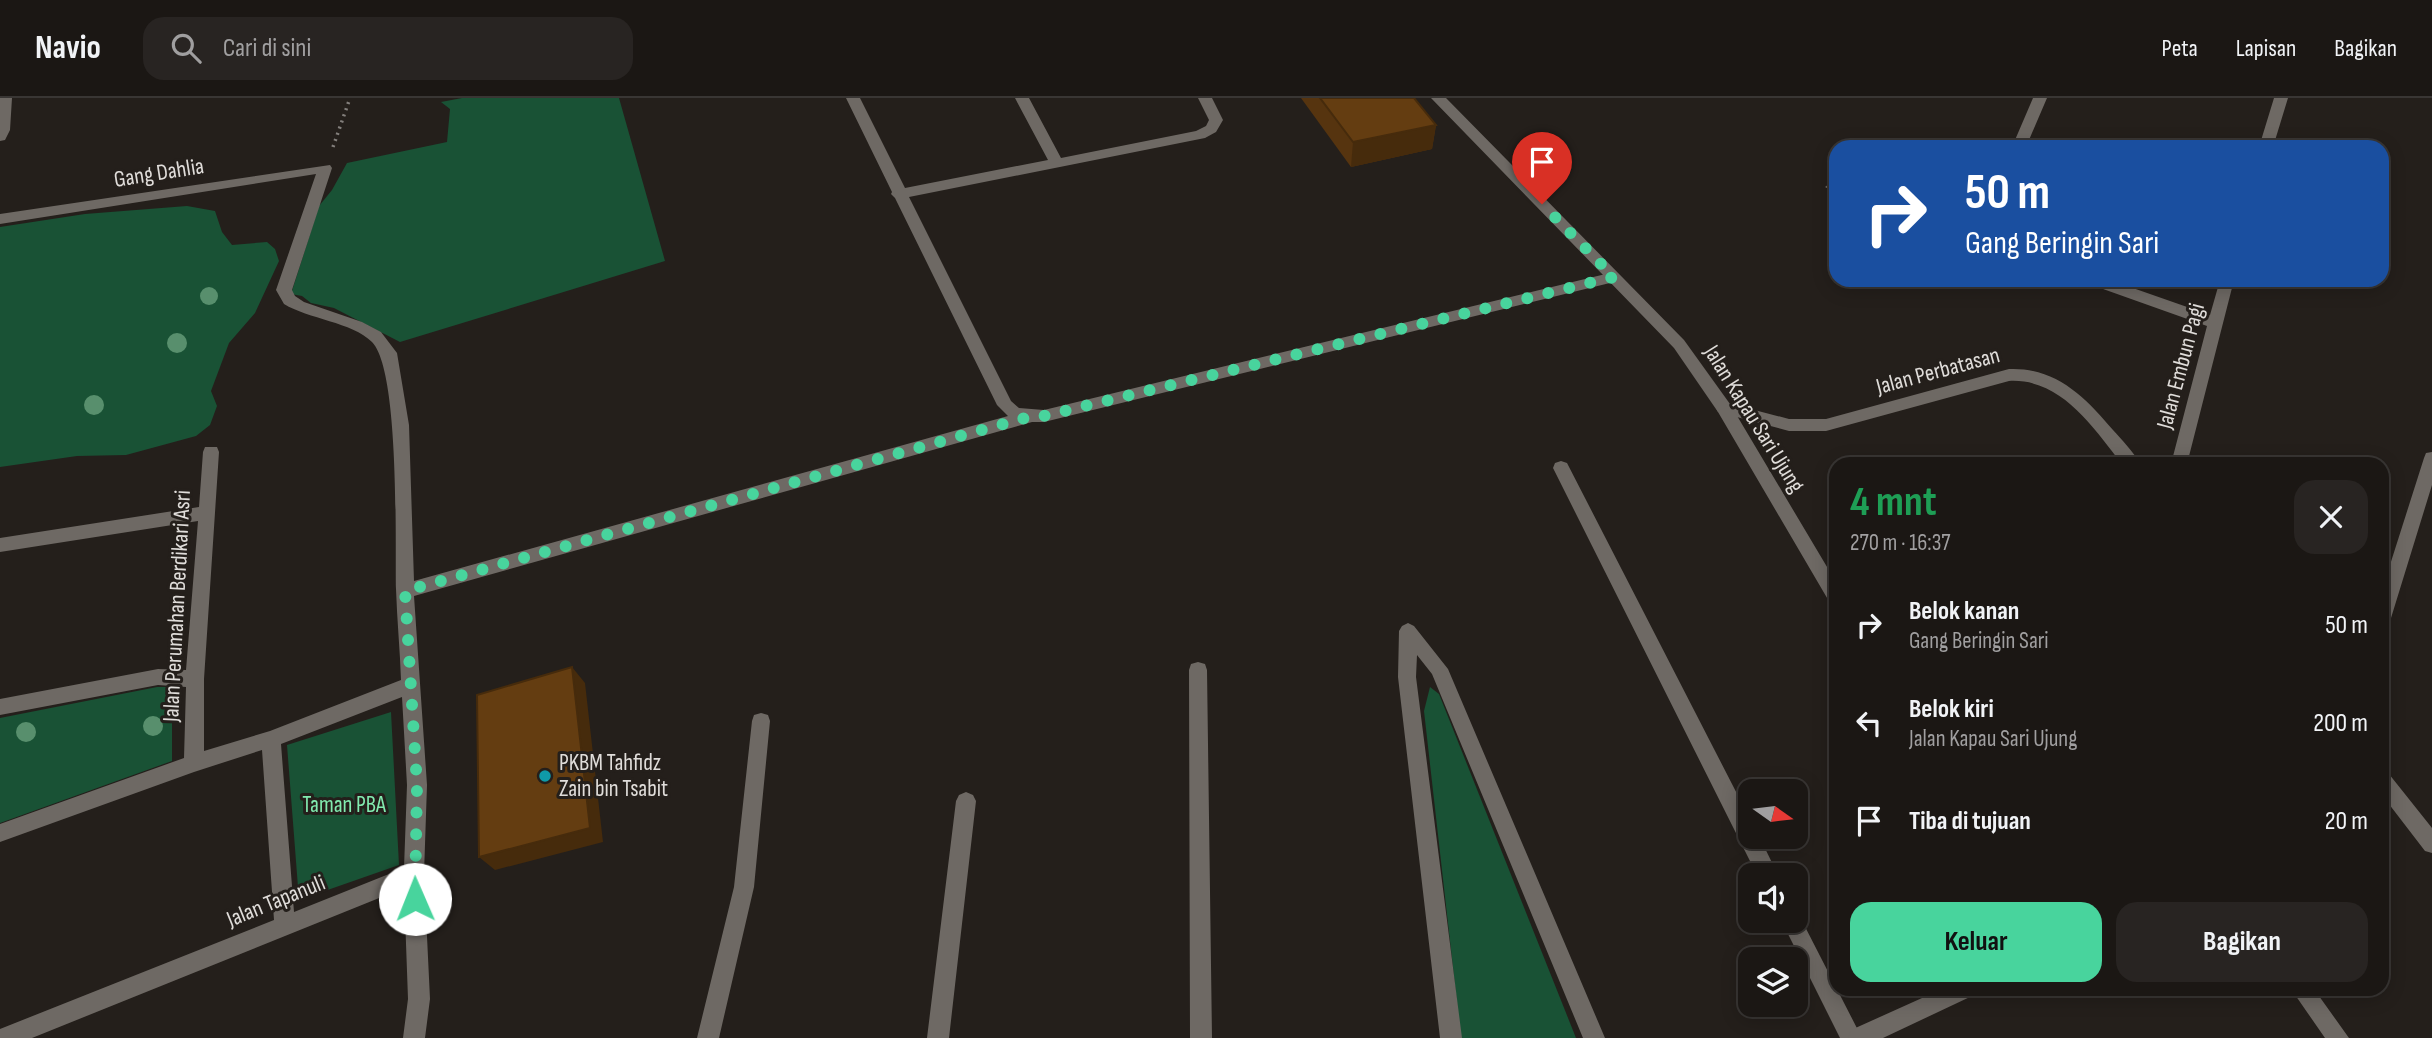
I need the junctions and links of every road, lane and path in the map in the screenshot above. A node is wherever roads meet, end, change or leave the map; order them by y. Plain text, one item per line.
1 (5, 98) edge
2 (350, 98) edge
3 (852, 98) edge
4 (1022, 98) edge
5 (1205, 98) edge
6 (1438, 98) edge
7 (2040, 98) edge
8 (2281, 98) edge
9 (0, 137) edge
10 (2022, 140) edge
11 (2268, 140) edge
12 (1056, 162) junction
13 (325, 168) junction
14 (898, 194) junction
15 (0, 219) edge
16 (1614, 277) junction
17 (2114, 287) edge
18 (2225, 287) edge
19 (2214, 323) junction
20 (1724, 408) junction
21 (1032, 416) junction
22 (211, 452) dead end
23 (2126, 457) edge
24 (2181, 457) edge
25 (2432, 458) edge
26 (1560, 468) dead end
27 (206, 513) junction
28 (0, 545) edge
29 (1829, 586) edge
30 (405, 591) junction
31 (2389, 596) edge
32 (1198, 670) dead end
33 (195, 679) junction
34 (411, 685) junction
35 (0, 707) edge
36 (761, 721) dead end
37 (271, 739) junction
38 (194, 763) junction
39 (2389, 789) edge
40 (966, 802) dead end
41 (0, 833) edge
42 (2432, 844) edge
43 (1762, 863) edge
44 (414, 874) junction
45 (285, 926) junction
46 (1798, 933) edge
47 (1829, 995) edge
48 (1830, 996) edge
49 (1950, 996) edge
50 (2306, 996) edge
51 (5, 1038) edge
52 (414, 1038) edge
53 (708, 1038) edge
54 (938, 1038) edge
55 (1201, 1038) edge
56 (1451, 1038) edge
57 (1594, 1038) edge
58 (1851, 1038) edge
59 (1859, 1038) edge
60 (2338, 1038) edge

1 - 9 street
2 - 13 path
3 - 14 street
4 - 12 street
5 - 12 street
6 - 16 street, Jalan Kapau Sari Ujung
7 - 10 street
8 - 11 street
12 - 14 street
13 - 15 street, Gang Dahlia
13 - 30 street
14 - 21 street
16 - 20 street, Jalan Kapau Sari Ujung
16 - 21 street
17 - 19 street
18 - 19 street, Jalan Embun Pagi
19 - 24 street, Jalan Embun Pagi
20 - 23 street, Jalan Perbatasan
20 - 29 street, Jalan Kapau Sari Ujung
21 - 30 street
22 - 27 street, Jalan Perumahan Berdikari Asri
25 - 31 street
26 - 43 street
27 - 28 street
27 - 33 street, Jalan Perumahan Berdikari Asri
30 - 34 street
32 - 55 street
33 - 35 street
33 - 38 street, Jalan Perumahan Berdikari Asri
34 - 37 street
34 - 44 street
36 - 53 street
37 - 38 street
37 - 45 street
38 - 41 street
39 - 42 street
40 - 54 street
44 - 45 street, Jalan Tapanuli
44 - 52 street
45 - 51 street, Jalan Tapanuli
46 - 47 street
48 - 58 street
49 - 59 street
50 - 60 street
56 - 57 street

